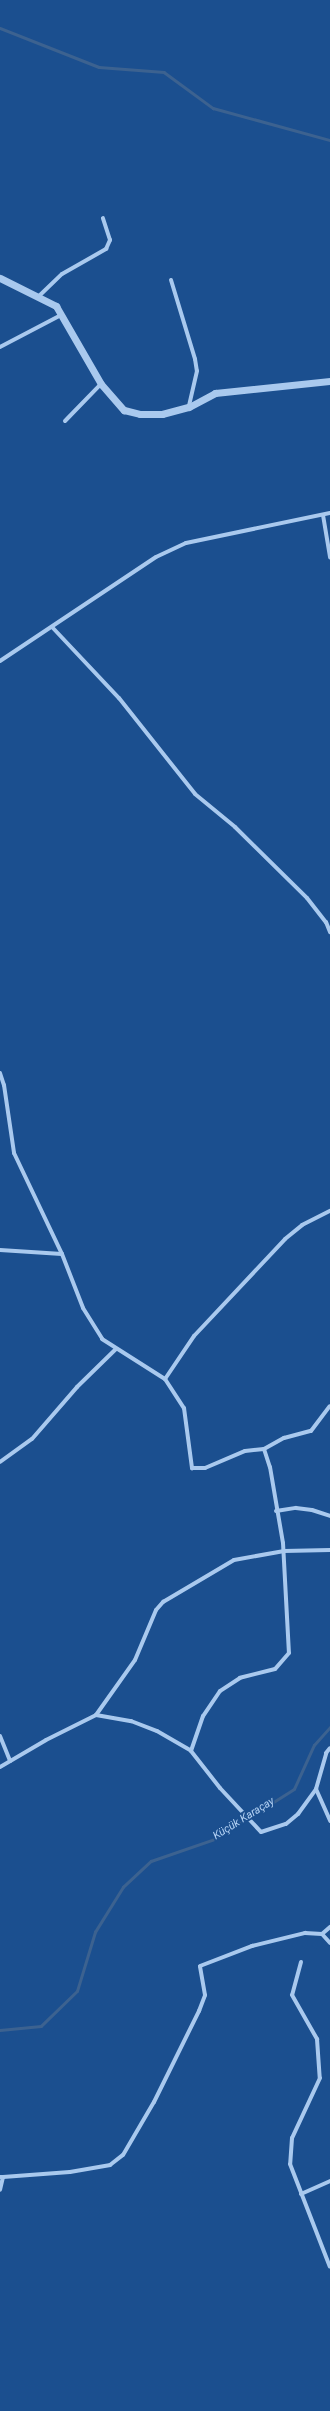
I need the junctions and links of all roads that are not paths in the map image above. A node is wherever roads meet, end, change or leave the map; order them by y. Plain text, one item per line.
1 (103, 218) dead end
2 (0, 278) edge
3 (171, 280) dead end
4 (38, 297) junction
5 (61, 316) junction
6 (0, 347) edge
7 (330, 381) edge
8 (101, 384) junction
9 (189, 407) junction
10 (65, 421) dead end
11 (330, 513) edge
12 (323, 515) junction
13 (330, 557) edge
14 (52, 627) junction
15 (0, 661) edge
16 (330, 932) edge
17 (0, 1073) edge
18 (330, 1211) edge
19 (0, 1250) edge
20 (62, 1254) junction
21 (116, 1349) junction
22 (165, 1379) junction
23 (330, 1406) edge
24 (264, 1449) junction
25 (0, 1462) edge
26 (276, 1511) junction
27 (330, 1516) edge
28 (330, 1550) edge
29 (284, 1551) junction
30 (96, 1716) junction
31 (0, 1736) edge
32 (330, 1748) edge
33 (191, 1751) junction
34 (10, 1761) junction
35 (0, 1767) edge
36 (316, 1789) junction
37 (330, 1821) edge
38 (330, 1928) edge
39 (322, 1934) junction
40 (330, 1943) edge
41 (301, 1962) dead end
42 (2, 2177) edge
43 (330, 2182) edge
44 (0, 2190) edge
45 (301, 2194) junction
46 (330, 2267) edge

1 - 4 street
2 - 4 street
3 - 9 street
4 - 5 street
5 - 6 street
5 - 8 street
7 - 9 street
8 - 9 street
8 - 10 street
11 - 12 street
12 - 13 street
12 - 14 street
14 - 15 street
14 - 16 street
17 - 20 street
18 - 22 street
19 - 20 street
20 - 21 street
21 - 22 street
21 - 25 street
22 - 24 street
23 - 24 street
24 - 26 street
26 - 27 street
26 - 29 street
28 - 29 street
29 - 30 street
29 - 33 street
30 - 33 street
30 - 34 street
31 - 34 street
32 - 36 street
33 - 36 street
34 - 35 street
36 - 37 street
38 - 39 street
39 - 40 street
39 - 42 street
41 - 45 street
42 - 44 street
43 - 45 street
45 - 46 street

